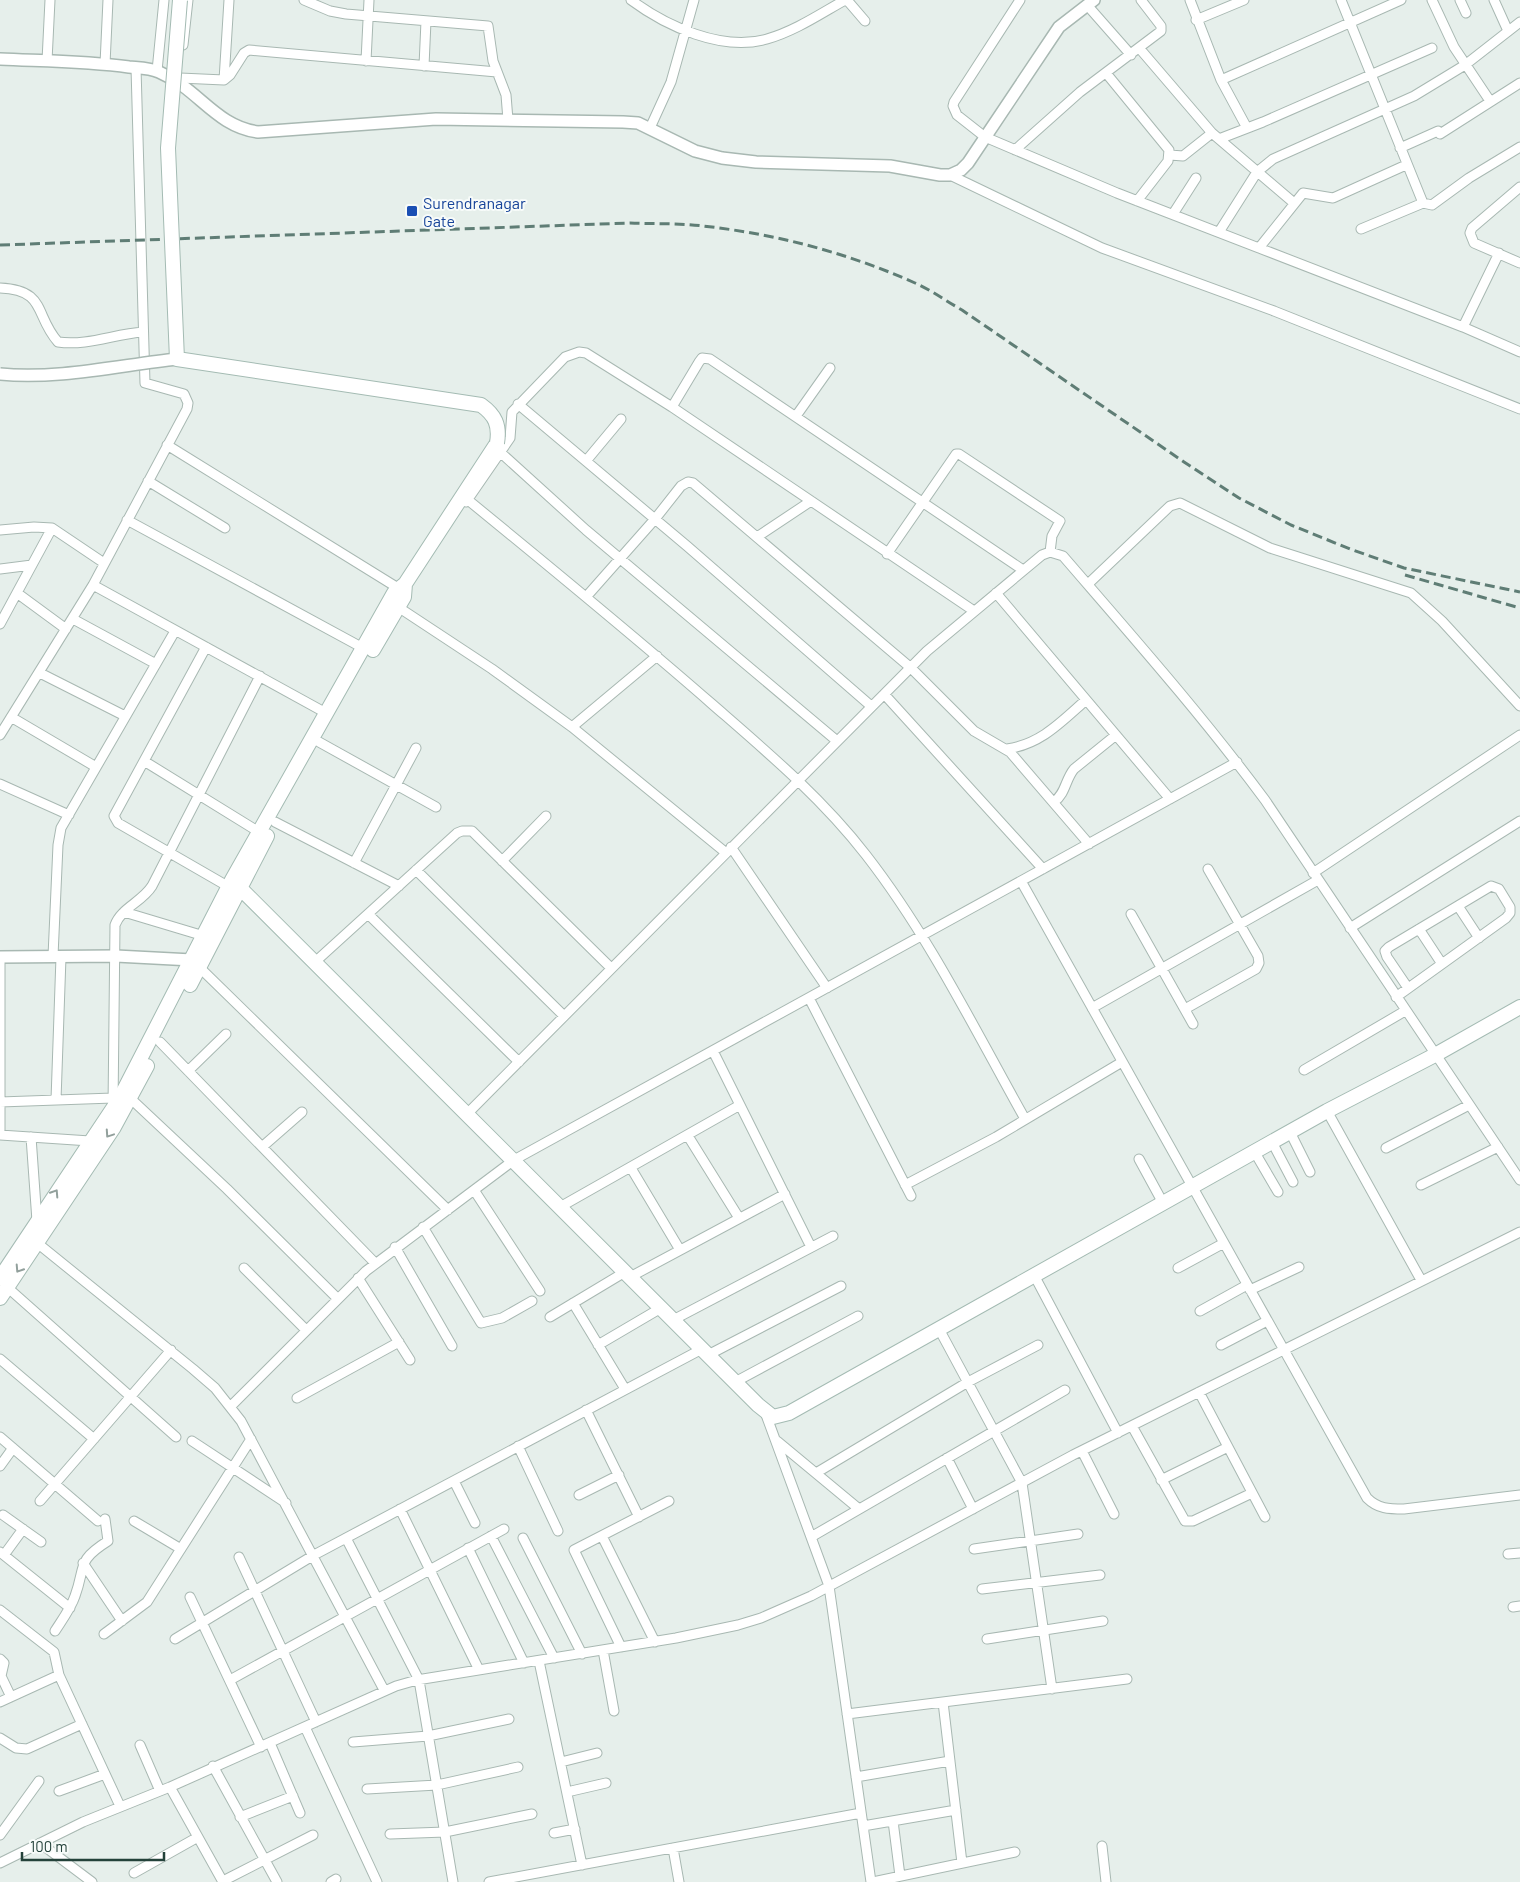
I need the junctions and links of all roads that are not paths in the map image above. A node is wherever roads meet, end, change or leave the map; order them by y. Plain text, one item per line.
1 (50, 0) edge
2 (108, 0) edge
3 (164, 0) edge
4 (180, 0) edge
5 (188, 0) edge
6 (229, 0) edge
7 (304, 0) edge
8 (369, 0) edge
9 (631, 0) edge
10 (694, 0) edge
11 (846, 0) edge
12 (1020, 0) edge
13 (1141, 0) edge
14 (1190, 0) edge
15 (1244, 0) edge
16 (1341, 0) edge
17 (1401, 0) edge
18 (1432, 0) edge
19 (1460, 0) edge
20 (1494, 0) edge
21 (1090, 3) edge
22 (1466, 13) dead end
23 (368, 16) junction
24 (426, 20) junction
25 (1196, 20) junction
26 (865, 21) dead end
27 (1351, 22) junction
28 (1520, 22) edge
29 (1508, 31) junction
30 (685, 32) junction
31 (1432, 48) dead end
32 (1140, 49) junction
33 (1131, 55) junction
34 (0, 59) edge
35 (47, 61) junction
36 (366, 61) junction
37 (105, 64) junction
38 (1465, 65) junction
39 (424, 66) junction
40 (136, 68) junction
41 (157, 71) junction
42 (498, 72) junction
43 (1106, 72) junction
44 (1370, 73) junction
45 (180, 80) junction
46 (224, 80) junction
47 (1221, 80) junction
48 (1520, 83) edge
49 (1490, 101) junction
50 (1386, 109) junction
51 (508, 120) junction
52 (650, 128) junction
53 (1247, 128) junction
54 (1216, 136) junction
55 (985, 137) junction
56 (1520, 146) edge
57 (1400, 148) junction
58 (1015, 150) junction
59 (1170, 155) junction
60 (1406, 165) junction
61 (1257, 172) junction
62 (950, 175) junction
63 (1196, 178) dead end
64 (1520, 187) edge
65 (1137, 201) junction
66 (1294, 203) junction
67 (1423, 203) junction
68 (1173, 214) junction
69 (1361, 229) dead end
70 (1219, 232) junction
71 (1259, 248) junction
72 (1499, 254) junction
73 (1520, 263) edge
74 (0, 288) edge
75 (1463, 327) junction
76 (143, 332) junction
77 (1520, 352) edge
78 (177, 359) junction
79 (830, 368) dead end
80 (0, 374) edge
81 (518, 404) junction
82 (672, 407) junction
83 (1520, 408) edge
84 (796, 416) junction
85 (621, 419) dead end
86 (168, 445) junction
87 (499, 447) junction
88 (586, 461) junction
89 (148, 481) junction
90 (468, 500) junction
91 (922, 500) junction
92 (811, 501) junction
93 (655, 519) junction
94 (127, 520) junction
95 (52, 528) junction
96 (225, 528) dead end
97 (0, 530) edge
98 (757, 537) junction
99 (1050, 552) junction
100 (887, 554) junction
101 (620, 559) junction
102 (104, 563) junction
103 (32, 566) junction
104 (0, 569) edge
105 (1023, 570) junction
106 (1088, 584) junction
107 (93, 585) junction
108 (403, 587) junction
109 (17, 593) junction
110 (996, 593) junction
111 (586, 597) junction
112 (398, 607) junction
113 (974, 611) junction
114 (73, 619) junction
115 (0, 624) edge
116 (66, 629) junction
117 (176, 630) junction
118 (206, 647) junction
119 (363, 648) junction
120 (657, 656) junction
121 (156, 664) junction
122 (910, 668) junction
123 (40, 673) junction
124 (260, 676) junction
125 (884, 694) junction
126 (1086, 700) junction
127 (871, 706) junction
128 (1520, 706) edge
129 (326, 713) junction
130 (125, 716) junction
131 (11, 717) junction
132 (572, 727) junction
133 (0, 735) edge
134 (1116, 735) junction
135 (1520, 735) edge
136 (837, 740) junction
137 (319, 742) junction
138 (416, 748) dead end
139 (1007, 749) junction
140 (144, 761) junction
141 (1237, 762) junction
142 (96, 767) junction
143 (798, 779) junction
144 (0, 784) edge
145 (396, 785) junction
146 (197, 794) junction
147 (1170, 799) junction
148 (1054, 802) junction
149 (436, 807) dead end
150 (69, 815) junction
151 (546, 816) dead end
152 (1520, 820) edge
153 (275, 822) junction
154 (259, 832) junction
155 (1089, 844) junction
156 (728, 850) junction
157 (169, 852) junction
158 (502, 861) junction
159 (354, 863) junction
160 (1043, 869) junction
161 (1208, 869) dead end
162 (416, 870) junction
163 (1316, 877) junction
164 (1022, 881) junction
165 (234, 885) junction
166 (399, 886) junction
167 (1458, 906) junction
168 (124, 912) junction
169 (368, 914) junction
170 (1131, 914) dead end
171 (1240, 925) junction
172 (1350, 928) junction
173 (1419, 929) junction
174 (922, 935) junction
175 (204, 936) junction
176 (1479, 938) junction
177 (57, 956) junction
178 (116, 956) junction
179 (0, 957) edge
180 (315, 962) junction
181 (196, 964) junction
182 (1442, 964) junction
183 (611, 968) junction
184 (1162, 969) junction
185 (827, 988) junction
186 (1408, 988) junction
187 (1396, 997) junction
188 (808, 998) junction
189 (1520, 1007) edge
190 (1092, 1008) junction
191 (1185, 1009) junction
192 (1405, 1011) junction
193 (564, 1016) junction
194 (1193, 1024) dead end
195 (226, 1034) dead end
196 (160, 1042) junction
197 (713, 1051) junction
198 (1435, 1055) junction
199 (519, 1062) junction
200 (1122, 1062) junction
201 (1304, 1070) dead end
202 (188, 1071) junction
203 (130, 1098) junction
204 (56, 1100) junction
205 (0, 1102) edge
206 (113, 1103) junction
207 (740, 1105) junction
208 (1469, 1105) junction
209 (1327, 1111) junction
210 (302, 1112) dead end
211 (467, 1114) junction
212 (1025, 1119) junction
213 (0, 1130) edge
214 (1290, 1132) junction
215 (0, 1135) edge
216 (688, 1136) junction
217 (31, 1137) junction
218 (90, 1142) junction
219 (1272, 1142) junction
220 (262, 1147) junction
221 (1498, 1147) junction
222 (1386, 1148) dead end
223 (1254, 1152) junction
224 (1139, 1159) dead end
225 (514, 1160) junction
226 (631, 1168) junction
227 (1310, 1172) dead end
228 (1520, 1180) edge
229 (1293, 1182) dead end
230 (906, 1185) junction
231 (1421, 1185) dead end
232 (1192, 1187) junction
233 (474, 1190) junction
234 (1278, 1192) dead end
235 (785, 1194) junction
236 (911, 1196) dead end
237 (1163, 1203) junction
238 (560, 1207) junction
239 (448, 1210) junction
240 (738, 1218) junction
241 (37, 1221) junction
242 (423, 1227) junction
243 (1520, 1232) edge
244 (833, 1236) dead end
245 (36, 1242) junction
246 (1224, 1243) junction
247 (395, 1247) junction
248 (811, 1247) junction
249 (680, 1250) junction
250 (375, 1263) junction
251 (1299, 1267) dead end
252 (244, 1268) dead end
253 (1178, 1268) dead end
254 (627, 1274) junction
255 (1034, 1275) junction
256 (358, 1278) junction
257 (1421, 1280) junction
258 (841, 1286) dead end
259 (2, 1288) edge
260 (1249, 1288) junction
261 (540, 1291) dead end
262 (337, 1298) junction
263 (532, 1301) dead end
264 (573, 1303) junction
265 (661, 1308) junction
266 (1200, 1311) dead end
267 (858, 1316) dead end
268 (550, 1317) dead end
269 (673, 1320) junction
270 (1267, 1321) junction
271 (939, 1329) junction
272 (306, 1330) junction
273 (399, 1342) junction
274 (598, 1345) junction
275 (1038, 1345) dead end
276 (1221, 1345) dead end
277 (452, 1346) dead end
278 (1283, 1349) junction
279 (171, 1350) junction
280 (705, 1352) junction
281 (0, 1359) edge
282 (410, 1360) dead end
283 (735, 1382) junction
284 (968, 1382) junction
285 (625, 1389) junction
286 (1065, 1390) dead end
287 (1199, 1392) junction
288 (131, 1398) junction
289 (297, 1398) dead end
290 (231, 1406) junction
291 (586, 1410) junction
292 (765, 1411) junction
293 (1132, 1426) junction
294 (995, 1431) junction
295 (1118, 1433) junction
296 (0, 1438) edge
297 (176, 1438) dead end
298 (251, 1438) junction
299 (94, 1439) junction
300 (775, 1439) junction
301 (192, 1442) dead end
302 (518, 1446) junction
303 (1228, 1447) junction
304 (13, 1448) junction
305 (1082, 1451) junction
306 (947, 1458) junction
307 (0, 1466) edge
308 (232, 1468) junction
309 (816, 1473) junction
310 (619, 1475) junction
311 (1161, 1480) junction
312 (454, 1481) junction
313 (55, 1483) junction
314 (1022, 1483) junction
315 (1252, 1493) junction
316 (579, 1495) dead end
317 (1520, 1495) edge
318 (40, 1501) dead end
319 (669, 1501) dead end
320 (286, 1504) junction
321 (400, 1509) junction
322 (859, 1509) junction
323 (973, 1509) junction
324 (3, 1514) dead end
325 (1114, 1514) dead end
326 (639, 1516) junction
327 (1264, 1517) dead end
328 (134, 1521) dead end
329 (475, 1523) dead end
330 (24, 1529) junction
331 (504, 1529) dead end
332 (558, 1531) dead end
333 (1078, 1534) dead end
334 (491, 1536) junction
335 (602, 1536) junction
336 (811, 1537) junction
337 (346, 1538) junction
338 (523, 1538) dead end
339 (41, 1542) dead end
340 (1031, 1542) junction
341 (468, 1548) junction
342 (181, 1549) junction
343 (974, 1549) dead end
344 (2, 1553) edge
345 (1520, 1553) edge
346 (1508, 1554) dead end
347 (239, 1556) dead end
348 (314, 1556) junction
349 (83, 1563) junction
350 (430, 1570) junction
351 (1100, 1575) dead end
352 (1037, 1584) junction
353 (829, 1586) junction
354 (982, 1589) dead end
355 (255, 1590) junction
356 (190, 1597) dead end
357 (378, 1599) junction
358 (70, 1608) junction
359 (0, 1610) edge
360 (346, 1618) junction
361 (122, 1621) junction
362 (1103, 1621) dead end
363 (202, 1622) junction
364 (1043, 1630) junction
365 (56, 1631) dead end
366 (104, 1634) dead end
367 (175, 1638) dead end
368 (987, 1639) dead end
369 (655, 1642) junction
370 (621, 1647) junction
371 (603, 1650) junction
372 (283, 1651) junction
373 (582, 1654) junction
374 (554, 1658) junction
375 (0, 1659) edge
376 (539, 1660) junction
377 (524, 1663) junction
378 (479, 1670) junction
379 (59, 1675) junction
380 (1126, 1679) dead end
381 (230, 1680) junction
382 (419, 1680) junction
383 (1052, 1689) junction
384 (384, 1690) junction
385 (11, 1697) junction
386 (0, 1702) edge
387 (943, 1702) junction
388 (614, 1711) dead end
389 (847, 1714) junction
390 (509, 1720) dead end
391 (316, 1722) junction
392 (82, 1724) junction
393 (305, 1727) junction
394 (428, 1736) junction
395 (0, 1738) edge
396 (353, 1742) dead end
397 (140, 1745) dead end
398 (266, 1745) junction
399 (597, 1754) dead end
400 (950, 1761) junction
401 (560, 1762) junction
402 (213, 1766) junction
403 (518, 1767) dead end
404 (105, 1774) junction
405 (856, 1777) junction
406 (38, 1781) dead end
407 (606, 1783) dead end
408 (437, 1785) junction
409 (170, 1787) junction
410 (367, 1789) dead end
411 (160, 1790) junction
412 (59, 1791) dead end
413 (567, 1792) junction
414 (293, 1796) junction
415 (120, 1806) junction
416 (956, 1810) junction
417 (300, 1813) dead end
418 (861, 1813) junction
419 (532, 1814) dead end
420 (240, 1817) junction
421 (893, 1820) junction
422 (863, 1826) junction
423 (575, 1829) junction
424 (444, 1832) junction
425 (554, 1833) dead end
426 (390, 1834) dead end
427 (314, 1835) dead end
428 (0, 1836) edge
429 (198, 1837) junction
430 (40, 1843) junction
431 (1102, 1846) dead end
432 (673, 1848) junction
433 (1015, 1852) dead end
434 (264, 1860) junction
435 (0, 1863) edge
436 (962, 1863) junction
437 (582, 1865) junction
438 (134, 1873) dead end
439 (900, 1876) junction
440 (518, 1879) edge
441 (92, 1882) edge
442 (223, 1882) edge
443 (277, 1882) edge
444 (377, 1882) edge
445 (453, 1882) edge
446 (489, 1882) edge
447 (679, 1882) edge
448 (872, 1882) edge
449 (1106, 1882) edge

1 - 35 street
2 - 37 street
3 - 41 street
4 - 78 main road, bridge
5 - 45 street
6 - 46 street
7 - 23 street
8 - 23 street
9 - 30 street
10 - 30 street
11 - 26 street
11 - 30 street
12 - 55 street
13 - 32 street
14 - 25 street
15 - 25 street
16 - 27 street
17 - 27 street
18 - 38 street
19 - 22 street
20 - 29 street
21 - 33 street
21 - 55 street
23 - 24 street
23 - 36 street
24 - 39 street
24 - 42 street
25 - 47 street
27 - 44 street
27 - 47 street
28 - 29 street
29 - 38 street
30 - 52 street
31 - 44 street
32 - 33 street
32 - 54 street
33 - 43 street
34 - 35 street
35 - 37 street
36 - 39 street
36 - 46 street
37 - 40 street
38 - 49 street
38 - 50 street
39 - 42 street
40 - 41 street
40 - 76 street
41 - 45 street
42 - 51 street
43 - 58 street
43 - 59 street
44 - 50 street
44 - 53 street
45 - 46 street
45 - 51 street
47 - 53 street
48 - 49 street
49 - 57 street
50 - 57 street
50 - 61 street
51 - 52 street
52 - 62 street
53 - 54 street
54 - 59 street
54 - 61 street
55 - 58 street
55 - 62 street
56 - 67 street
57 - 60 street
58 - 65 street
59 - 65 street
60 - 66 street
60 - 67 street
61 - 66 street
61 - 70 street
62 - 83 street
63 - 68 street
64 - 72 street
65 - 68 street
66 - 71 street
67 - 69 street
68 - 70 street
70 - 71 street
71 - 75 street
72 - 73 street
72 - 75 street
74 - 76 street
75 - 77 street
76 - 86 street
78 - 80 street, bridge
78 - 87 main road, bridge
79 - 84 street
81 - 82 street
81 - 87 street
81 - 88 street
82 - 84 street
82 - 92 street
84 - 91 street
85 - 88 street
86 - 89 street
86 - 108 street
87 - 90 street
87 - 101 street
87 - 108 main road
88 - 93 street
89 - 94 street
89 - 96 street
90 - 108 street
90 - 111 street
91 - 99 street
91 - 100 street
91 - 105 street
92 - 98 street
92 - 100 street
93 - 98 street
93 - 101 street
93 - 127 street
94 - 102 street
94 - 119 street
95 - 97 street
95 - 102 street
95 - 103 street
98 - 122 street
99 - 105 street
99 - 106 street
100 - 113 street
101 - 111 street
101 - 136 street
102 - 107 street
103 - 104 street
103 - 109 street
105 - 110 street
106 - 128 street
106 - 141 street
107 - 114 street
107 - 117 street
108 - 112 main road
108 - 119 main road
109 - 115 street
109 - 116 street
110 - 113 street
110 - 126 street
111 - 120 street
112 - 132 street
112 - 137 main road
113 - 122 street
114 - 116 street
114 - 121 street
116 - 123 street
117 - 118 street
117 - 121 street
118 - 124 street
118 - 140 street
119 - 129 main road
120 - 132 street
120 - 143 street
121 - 130 street
122 - 125 street
122 - 139 street
123 - 130 street
123 - 131 street
124 - 129 street
124 - 146 street
125 - 127 street
125 - 160 street
126 - 134 street
126 - 139 street
127 - 136 street
129 - 154 main road
130 - 142 street
131 - 133 street
131 - 142 street
132 - 156 street
134 - 147 street
134 - 148 street
135 - 163 street
136 - 143 street
137 - 145 street
137 - 153 main road
138 - 145 street
139 - 148 street
140 - 146 street
140 - 157 street
141 - 147 street
141 - 163 street
142 - 150 street
143 - 156 street
143 - 174 street
144 - 150 street
145 - 149 street
145 - 159 street
146 - 154 street
146 - 157 street
147 - 155 street
148 - 155 street
150 - 177 street
151 - 158 street
152 - 172 street
153 - 159 street
153 - 165 main road
154 - 165 main road
155 - 160 street
156 - 183 street
156 - 185 street
157 - 165 street
157 - 168 street
158 - 162 street
158 - 183 street
159 - 166 street
160 - 164 street
161 - 171 street
162 - 166 street
162 - 193 street
163 - 171 street
163 - 172 street
164 - 174 street
164 - 190 street
165 - 175 main road
165 - 180 main road
165 - 181 main road
166 - 169 street
167 - 173 street
167 - 176 street
167 - 176 street
168 - 175 street
168 - 178 street
169 - 180 street
169 - 199 street
170 - 184 street
171 - 184 street
171 - 191 street
172 - 187 street
173 - 182 street
173 - 186 street
174 - 185 street
174 - 212 street
175 - 181 main road
176 - 182 street
177 - 178 street
177 - 179 street
177 - 204 street
178 - 181 street
178 - 206 street
179 - 205 street
180 - 211 main road
181 - 196 main road
181 - 206 main road
181 - 239 street
182 - 186 street
183 - 193 street
184 - 190 street
184 - 191 street
185 - 188 street
186 - 187 street
187 - 192 street
188 - 197 street
188 - 230 street
189 - 198 main road
190 - 200 street
191 - 194 street
192 - 198 street
192 - 201 street
193 - 199 street
195 - 202 street
196 - 202 street
196 - 203 main road
197 - 207 street
197 - 225 street
198 - 208 street
198 - 209 main road
199 - 211 street
200 - 212 street
200 - 232 street
202 - 220 street
203 -> 245 main road
203 - 262 street
204 - 205 street
204 - 206 street
205 - 213 street
206 - 218 main road
207 - 216 street
207 - 235 street
208 - 221 street
208 - 222 street
209 - 214 main road
209 - 257 street
210 - 220 street
211 - 225 main road
212 - 230 street
214 - 219 main road
214 - 227 street
215 - 217 street
216 - 226 street
216 - 240 street
217 - 218 street
217 - 241 street
241 -> 218 main road
219 - 223 main road
219 - 229 street
220 - 250 street
221 - 228 street
221 - 231 street
223 - 232 main road
223 - 234 street
224 - 237 street
225 - 233 street
225 - 238 main road
226 - 238 street
226 - 249 street
230 - 236 street
232 - 237 main road
232 - 246 street
233 - 239 street
233 - 261 street
235 - 240 street
235 - 248 street
237 - 255 main road
238 - 254 main road
239 - 242 street
240 - 249 street
241 - 259 main road
242 - 247 street
242 - 263 street
243 - 257 street
244 - 248 street
245 -> 259 main road
245 - 279 street
246 - 253 street
246 - 260 street
247 - 250 street
247 - 277 street
248 - 269 street
249 - 254 street
250 - 256 street
251 - 260 street
252 - 272 street
254 - 264 street
254 - 265 main road
255 - 271 main road
255 - 295 street
256 - 262 street
256 - 273 street
257 - 278 street
258 - 280 street
259 - 288 street
260 - 266 street
260 - 270 street
262 - 272 street
264 - 268 street
264 - 274 street
265 - 269 main road
265 - 274 street
267 - 283 street
269 - 280 main road
270 - 276 street
270 - 278 street
271 - 284 street
271 - 292 main road
272 - 290 street
273 - 282 street
273 - 289 street
274 - 285 street
275 - 284 street
278 - 287 street
278 - 317 street
279 - 288 street
279 - 290 street
280 - 283 main road
280 - 285 street
281 - 299 street
283 - 292 main road
284 - 294 street
284 - 309 street
285 - 291 street
286 - 294 street
287 - 293 street
287 - 303 street
288 - 297 street
288 - 299 street
290 - 298 street
291 - 302 street
291 - 310 street
292 - 300 street
293 - 295 street
293 - 311 street
294 - 306 street
294 - 314 street
295 - 305 street
296 - 304 street
298 - 308 street
298 - 320 street
299 - 313 street
300 - 309 street
300 - 336 street
301 - 308 street
302 - 312 street
302 - 332 street
303 - 311 street
303 - 315 street
304 - 307 street
304 - 313 street
305 - 314 street
305 - 325 street
306 - 322 street
306 - 323 street
308 - 320 street
308 - 342 street
309 - 322 street
310 - 316 street
310 - 326 street
311 - 315 street
312 - 321 street
312 - 329 street
313 - 318 street
313 - 349 street
314 - 323 street
314 - 340 street
315 - 327 street
319 - 326 street
320 - 348 street
321 - 337 street
321 - 350 street
322 - 336 street
323 - 353 street
324 - 330 street
326 - 335 street
328 - 342 street
330 - 339 street
330 - 344 street
331 - 334 street
333 - 340 street
334 - 341 street
334 - 374 street
335 - 369 street
335 - 370 street
336 - 353 street
337 - 348 street
337 - 357 street
338 - 373 street
340 - 343 street
340 - 352 street
341 - 350 street
341 - 377 street
342 - 361 street
344 - 358 street
345 - 346 street
347 - 355 street
348 - 355 street
348 - 360 street
349 - 358 street
349 - 361 street
350 - 357 street
350 - 378 street
351 - 352 street
352 - 354 street
352 - 364 street
353 - 369 street
353 - 389 street
355 - 363 street
355 - 372 street
356 - 363 street
357 - 360 street
357 - 382 street
358 - 365 street
359 - 379 street
360 - 372 street
360 - 384 street
361 - 366 street
362 - 364 street
363 - 367 street
363 - 381 street
364 - 368 street
364 - 383 street
369 - 370 street
370 - 371 street
371 - 373 street
371 - 388 street
372 - 381 street
372 - 391 street
373 - 374 street
374 - 376 street
375 - 385 street
376 - 377 street
376 - 401 street
377 - 378 street
378 - 382 street
379 - 385 street
379 - 392 street
380 - 383 street
381 - 398 street
382 - 384 street
382 - 394 street
383 - 387 street
384 - 391 street
385 - 386 street
387 - 389 street
387 - 400 street
389 - 405 street
390 - 394 street
391 - 393 street
392 - 395 street
392 - 404 street
393 - 398 street
393 - 444 street
394 - 396 street
394 - 408 street
397 - 411 street
398 - 402 street
398 - 414 street
399 - 401 street
400 - 405 street
400 - 416 street
401 - 413 street
402 - 409 street
402 - 420 street
403 - 408 street
404 - 412 street
404 - 415 street
405 - 418 street
406 - 428 street
407 - 413 street
408 - 410 street
408 - 424 street
409 - 411 street
409 - 429 street
411 - 415 street
413 - 423 street
414 - 417 street
414 - 420 street
415 - 430 street
416 - 421 street
416 - 436 street
418 - 422 street
418 - 432 street
419 - 424 street
420 - 434 street
421 - 422 street
421 - 439 street
422 - 448 street
423 - 425 street
423 - 437 street
424 - 426 street
424 - 445 street
427 - 434 street
429 - 438 street
429 - 442 street
430 - 435 street
430 - 441 street
431 - 449 street
432 - 437 street
432 - 447 street
433 - 436 street
434 - 442 street
434 - 443 street
436 - 439 street
437 - 440 street
439 - 448 street
440 - 446 street

